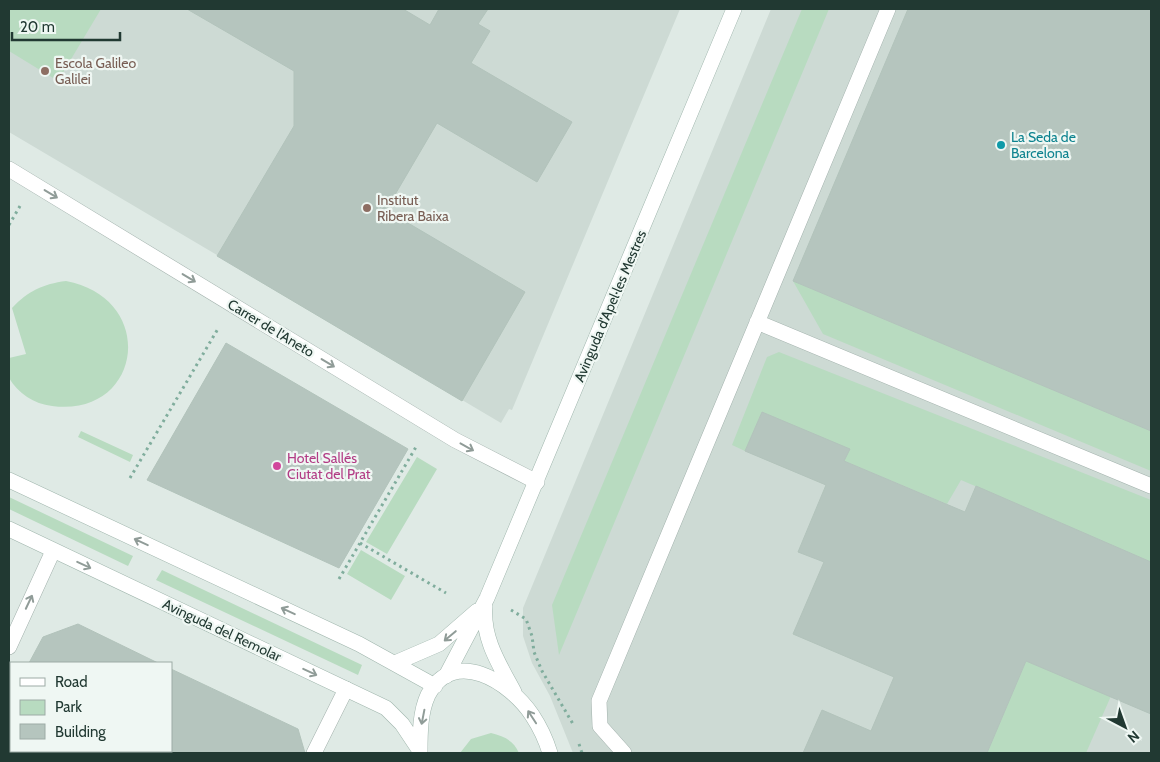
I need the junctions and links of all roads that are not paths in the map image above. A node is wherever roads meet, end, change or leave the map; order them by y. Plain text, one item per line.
1 (734, 9) edge
2 (888, 9) edge
3 (9, 168) edge
4 (757, 322) junction
5 (9, 480) edge
6 (537, 482) junction
7 (1151, 486) edge
8 (9, 529) edge
9 (53, 551) junction
10 (486, 600) junction
11 (9, 646) edge
12 (395, 663) junction
13 (440, 681) junction
14 (346, 689) junction
15 (516, 695) junction
16 (548, 749) edge
17 (420, 752) edge
18 (314, 753) edge
19 (624, 753) edge

1 - 6 street, Avinguda d'Apel·les Mestres
2 - 4 street
3 -> 6 street, Carrer de l'Aneto
4 - 7 street
4 - 19 street
12 -> 5 street
6 - 10 street, Avinguda d'Apel·les Mestres
8 - 9 street, Avinguda del Remolar
11 -> 9 street
9 -> 14 street, Avinguda del Remolar
10 -> 12 street
10 - 13 street, Avinguda d'Apel·les Mestres
10 - 15 street, Avinguda d'Apel·les Mestres
12 - 13 street
13 - 15 street
13 -> 17 street, Avinguda del Remolar
14 - 17 street, Avinguda del Remolar
14 - 18 street
16 -> 15 street

